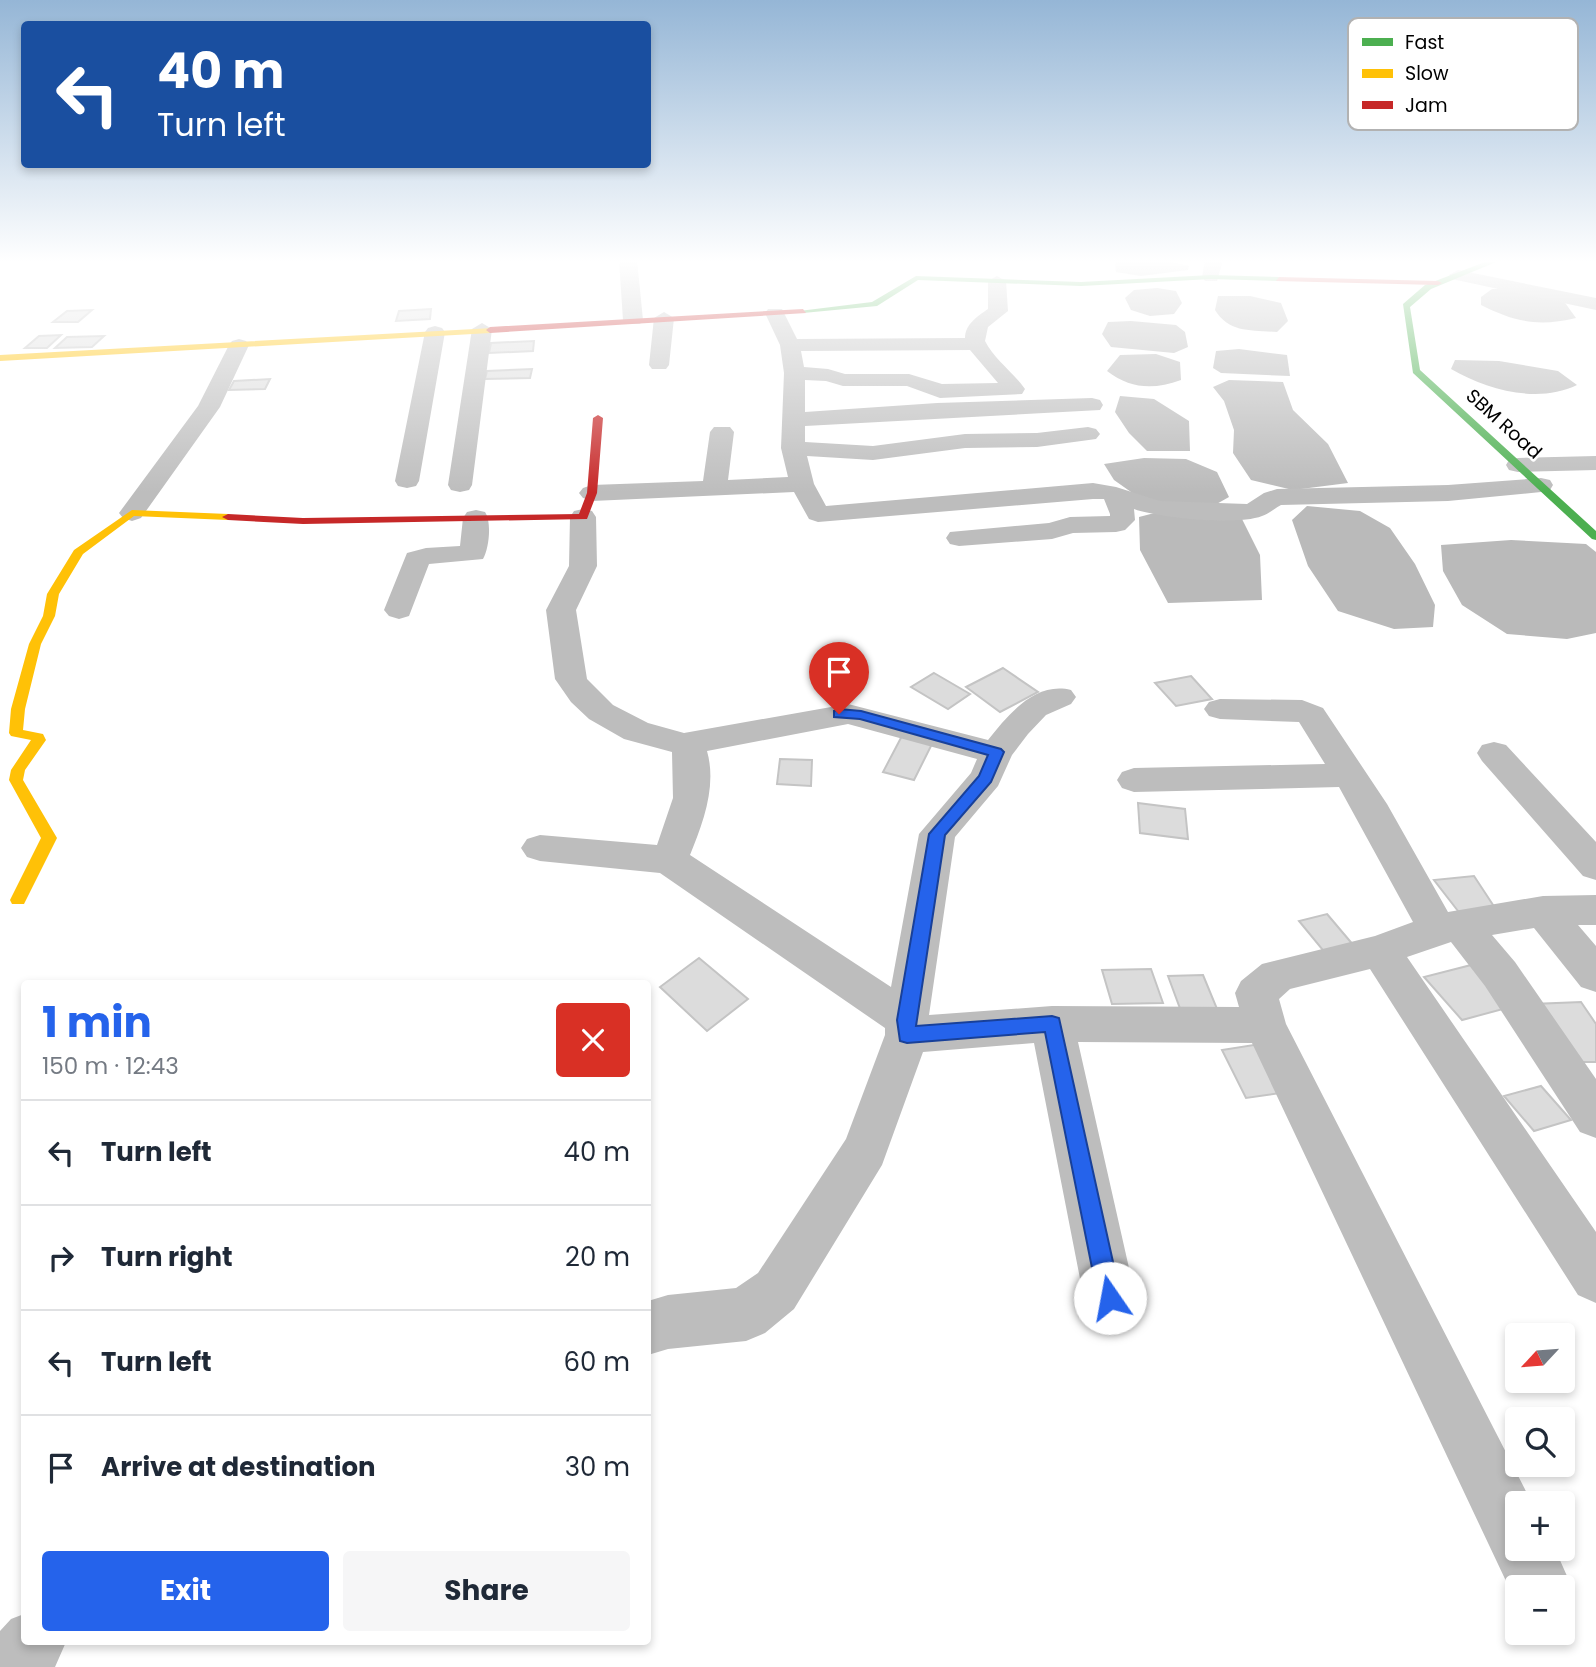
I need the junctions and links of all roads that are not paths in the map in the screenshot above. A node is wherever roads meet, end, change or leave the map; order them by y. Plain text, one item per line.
1 (348, 338) edge
2 (434, 338) edge
3 (481, 338) edge
4 (662, 338) edge
5 (787, 338) edge
6 (975, 338) edge
7 (1411, 338) edge
8 (976, 344) junction
9 (239, 345) junction
10 (790, 345) junction
11 (0, 358) edge
12 (659, 365) dead end
13 (795, 373) junction
14 (1092, 405) dead end
15 (598, 418) dead end
16 (793, 420) junction
17 (722, 432) dead end
18 (1088, 434) dead end
19 (793, 448) junction
20 (1596, 463) edge
21 (1518, 465) junction
22 (407, 481) dead end
23 (802, 484) junction
24 (460, 485) dead end
25 (1541, 485) junction
26 (714, 488) junction
27 (1114, 494) junction
28 (587, 505) junction
29 (132, 513) junction
30 (476, 518) junction
31 (1596, 537) edge
32 (959, 538) dead end
33 (399, 610) dead end
34 (1060, 697) dead end
35 (1220, 709) dead end
36 (684, 744) junction
37 (996, 752) junction
38 (1494, 753) dead end
39 (1350, 775) junction
40 (1135, 780) dead end
41 (540, 848) dead end
42 (669, 860) junction
43 (1596, 866) edge
44 (18, 900) dead end
45 (1596, 910) edge
46 (1543, 911) junction
47 (1449, 927) junction
48 (1380, 951) junction
49 (1596, 975) edge
50 (1052, 1024) junction
51 (1265, 1025) junction
52 (907, 1028) junction
53 (1596, 1117) edge
54 (1596, 1277) edge
55 (1110, 1298) dead end
56 (651, 1327) edge
57 (1505, 1513) edge
58 (31, 1645) edge
59 (10, 1667) edge

1 - 9 street
2 - 22 street
3 - 24 street
4 - 12 street
5 - 10 street
6 - 8 street
7 - 21 street, SBM Road
8 - 10 street
8 - 13 street
9 - 11 street
9 - 29 street
10 - 13 street
13 - 16 street
14 - 16 street
15 - 28 street
16 - 19 street
17 - 26 street
18 - 19 street
19 - 23 street
20 - 21 street
21 - 25 street, SBM Road
23 - 26 street
23 - 27 street
25 - 27 street
25 - 31 street, SBM Road
26 - 28 street
27 - 32 street
28 - 30 street
28 - 36 street
29 - 30 street
29 - 44 street
30 - 33 street
34 - 37 street
35 - 39 street
36 - 37 street
36 - 42 street
37 - 52 street
38 - 43 street
39 - 40 street
39 - 47 street
41 - 42 street
42 - 52 street
45 - 46 street
46 - 47 street
46 - 49 street
47 - 48 street
47 - 53 street
48 - 51 street
48 - 54 street
50 - 51 street
50 - 52 street
50 - 55 street
51 - 57 street
52 - 56 street
58 - 59 street

